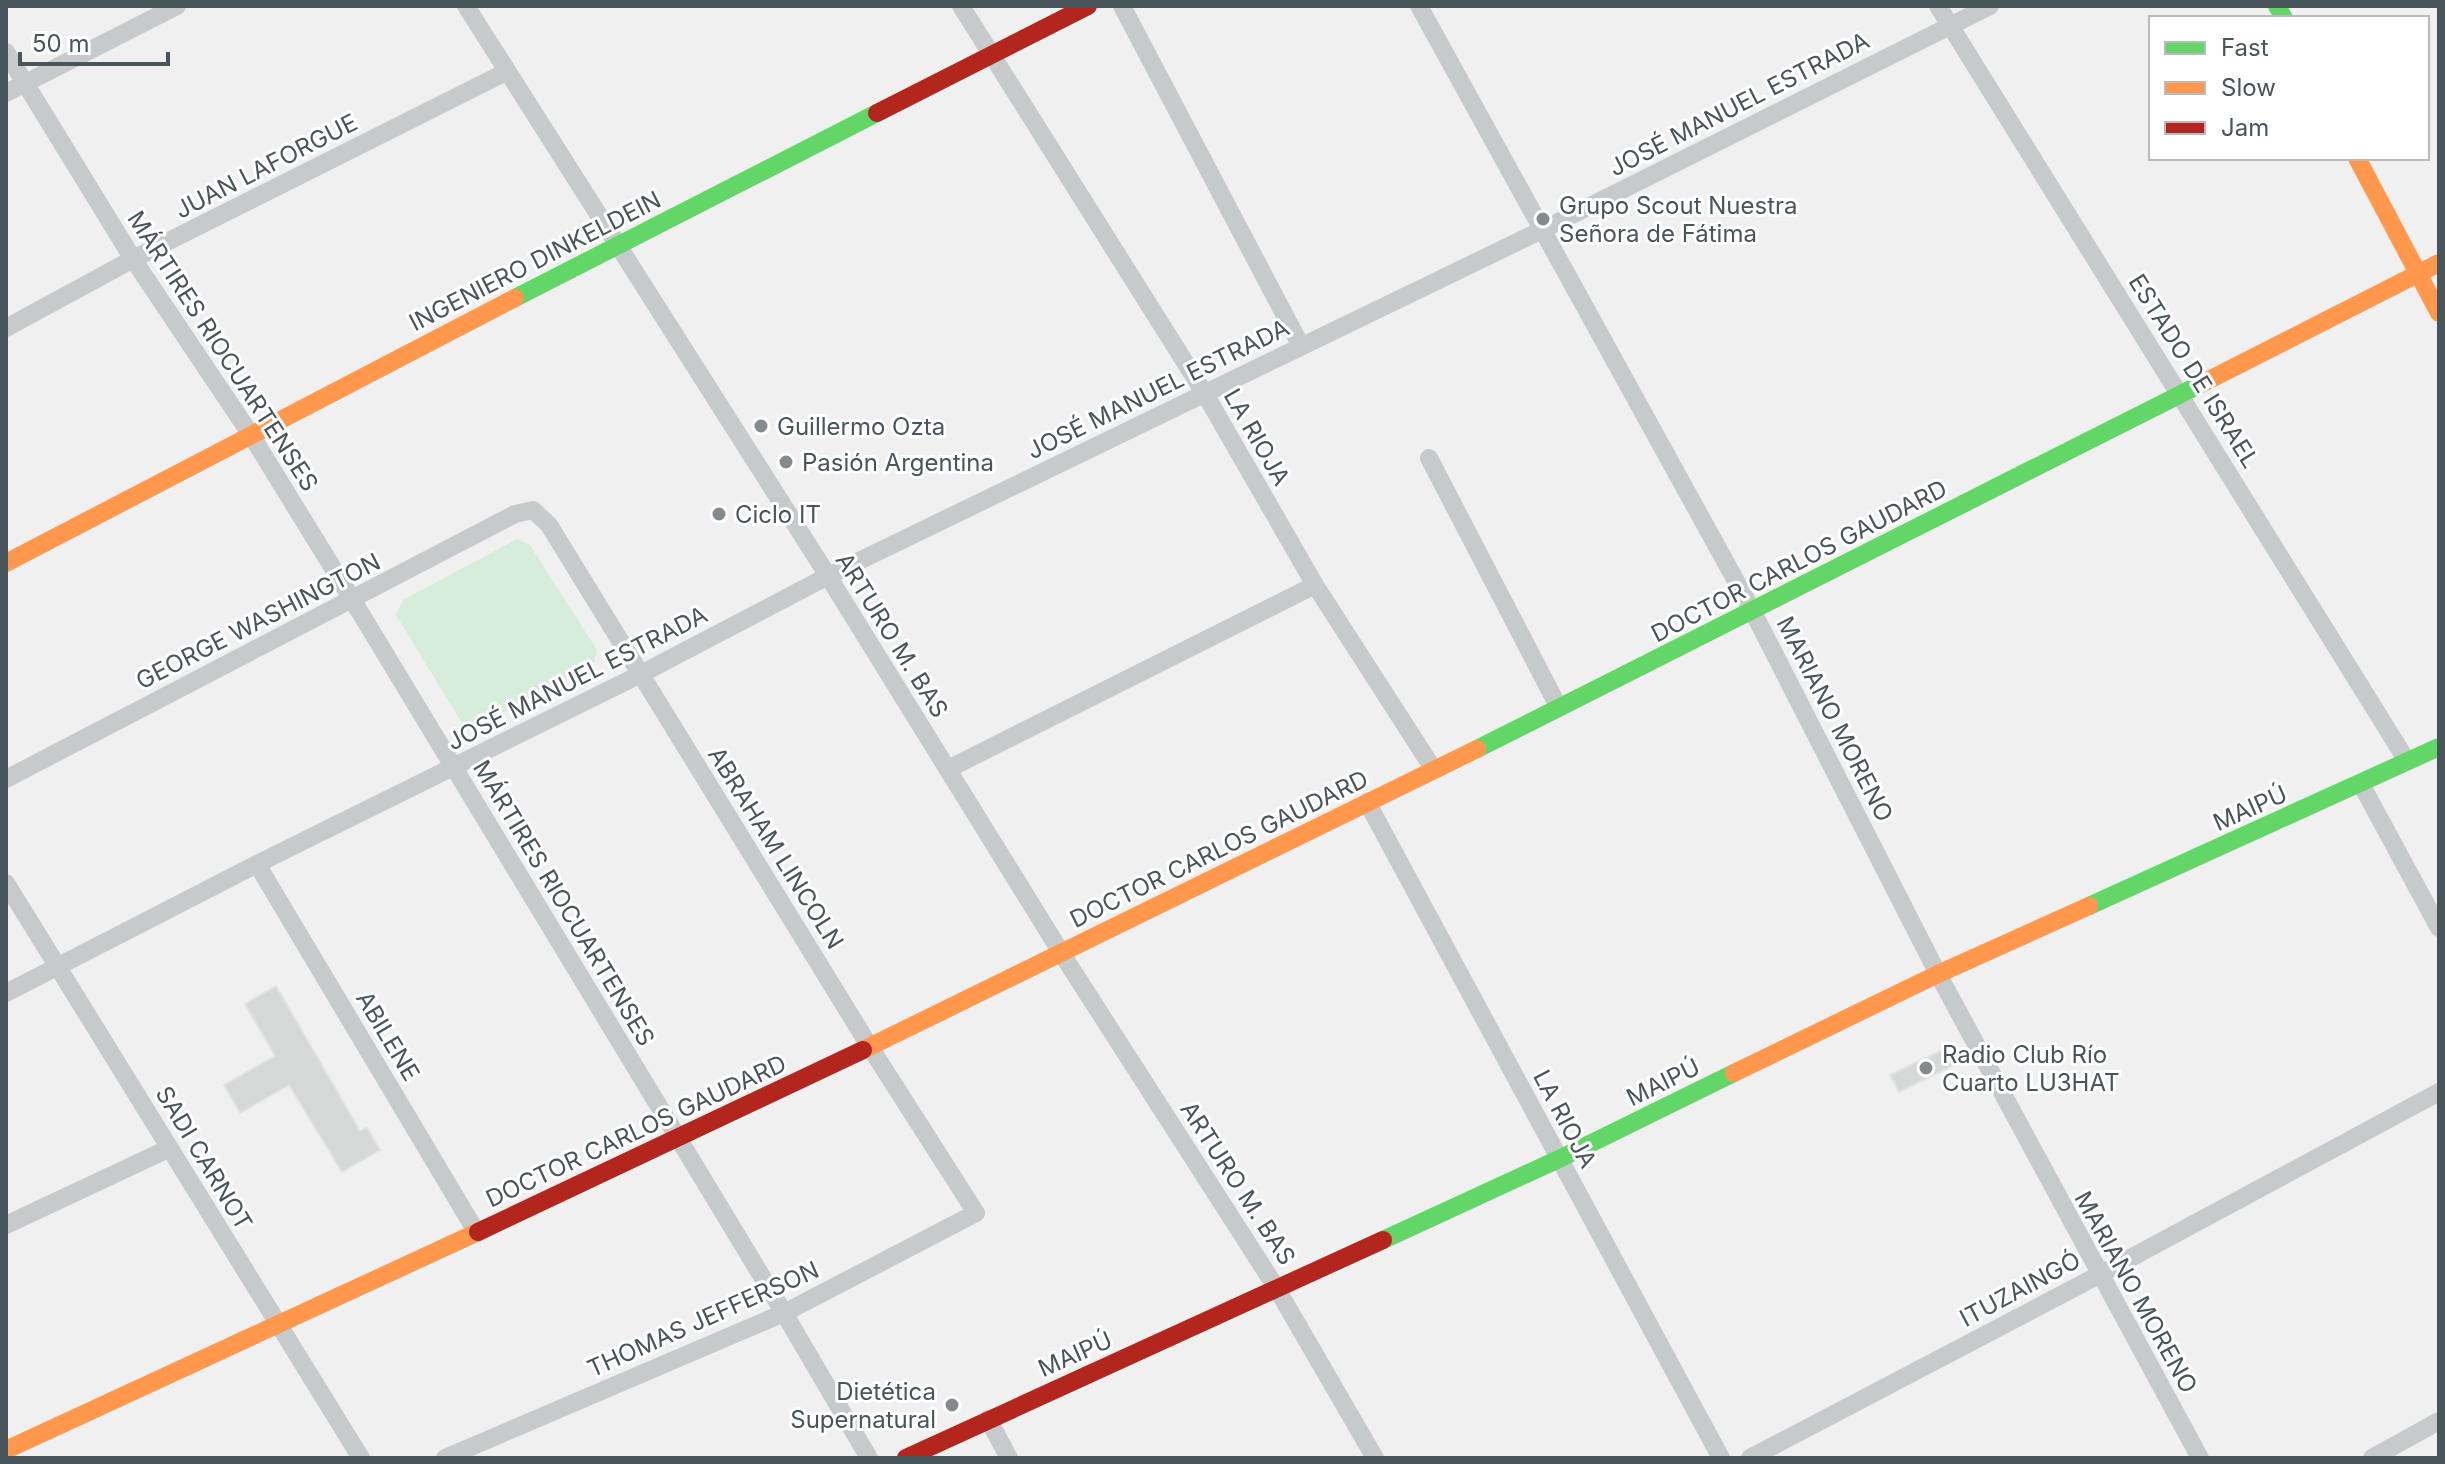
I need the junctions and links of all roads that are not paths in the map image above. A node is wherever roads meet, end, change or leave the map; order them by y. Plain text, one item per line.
1 (177, 6) edge
2 (466, 6) edge
3 (961, 6) edge
4 (1088, 6) edge
5 (1122, 6) edge
6 (1419, 6) edge
7 (1938, 6) edge
8 (1990, 6) edge
9 (1951, 26) junction
10 (6, 52) edge
11 (993, 56) junction
12 (506, 72) junction
13 (26, 83) junction
14 (6, 93) edge
15 (2358, 160) edge
16 (1544, 229) junction
17 (618, 244) junction
18 (133, 259) junction
19 (2439, 263) edge
20 (2417, 274) junction
21 (2439, 313) edge
22 (6, 328) edge
23 (1301, 346) junction
24 (1205, 394) junction
25 (2181, 395) junction
26 (251, 435) junction
27 (1429, 458) dead end
28 (533, 510) joint
29 (6, 563) edge
30 (828, 576) junction
31 (1315, 585) junction
32 (352, 599) junction
33 (1752, 610) junction
34 (641, 674) junction
35 (1559, 708) junction
36 (2439, 747) edge
37 (2407, 761) junction
38 (453, 767) junction
39 (948, 769) junction
40 (1434, 770) junction
41 (6, 779) edge
42 (2361, 784) junction
43 (1367, 802) junction
44 (257, 864) junction
45 (6, 883) edge
46 (2439, 928) edge
47 (1062, 954) junction
48 (59, 967) junction
49 (1938, 974) junction
50 (6, 993) edge
51 (870, 1047) junction
52 (2439, 1092) edge
53 (679, 1139) junction
54 (170, 1148) junction
55 (1559, 1159) junction
56 (976, 1213) joint
57 (6, 1225) edge
58 (477, 1233) junction
59 (2099, 1275) junction
60 (1277, 1289) junction
61 (784, 1313) junction
62 (277, 1326) junction
63 (988, 1419) junction
64 (2439, 1421) edge
65 (6, 1450) edge
66 (361, 1458) edge
67 (445, 1458) edge
68 (869, 1458) edge
69 (906, 1458) edge
70 (1009, 1458) edge
71 (1375, 1458) edge
72 (1721, 1458) edge
73 (1750, 1458) edge
74 (2200, 1458) edge
75 (2372, 1458) edge

1 - 13 street
2 - 12 street, ARTURO M. BAS
3 - 11 street, LA RIOJA
4 - 11 main road, INGENIERO DINKELDEIN
5 - 23 street
6 - 16 street, MARIANO MORENO
7 - 9 street, ESTADO DE ISRAEL
8 - 9 street, JOSÉ MANUEL ESTRADA
9 - 16 street, JOSÉ MANUEL ESTRADA
9 - 25 street, ESTADO DE ISRAEL
10 - 13 street, MÁRTIRES RIOCUARTENSES
11 - 17 main road, INGENIERO DINKELDEIN
11 - 24 street, LA RIOJA
12 - 17 street, ARTURO M. BAS
12 - 18 street, JUAN LAFORGUE
13 - 14 street
13 - 18 street, MÁRTIRES RIOCUARTENSES
15 - 20 main road
16 - 23 street, JOSÉ MANUEL ESTRADA
16 - 33 street, MARIANO MORENO
17 - 26 main road, INGENIERO DINKELDEIN
17 - 30 street, ARTURO M. BAS
18 - 22 street, JUAN LAFORGUE
18 - 26 street, MÁRTIRES RIOCUARTENSES
19 - 20 main road, DOCTOR CARLOS GAUDARD
20 - 21 main road
20 - 25 main road, DOCTOR CARLOS GAUDARD
23 - 24 street, JOSÉ MANUEL ESTRADA
24 - 30 street, JOSÉ MANUEL ESTRADA
24 - 31 street, LA RIOJA
25 - 33 main road, DOCTOR CARLOS GAUDARD
25 - 37 street, ESTADO DE ISRAEL
26 - 29 main road, INGENIERO DINKELDEIN
26 - 32 street, MÁRTIRES RIOCUARTENSES
27 - 35 street
28 - 32 street, GEORGE WASHINGTON
28 - 34 street, ABRAHAM LINCOLN
30 - 34 street, JOSÉ MANUEL ESTRADA
30 - 39 street, ARTURO M. BAS
31 - 39 street
31 - 40 street, LA RIOJA
32 - 38 street, MÁRTIRES RIOCUARTENSES
32 - 41 street, GEORGE WASHINGTON
33 - 35 main road, DOCTOR CARLOS GAUDARD
33 - 49 street, MARIANO MORENO
34 - 38 street, JOSÉ MANUEL ESTRADA
34 - 51 street, ABRAHAM LINCOLN
35 - 40 main road, DOCTOR CARLOS GAUDARD
36 - 37 main road, MAIPÚ
37 - 42 main road, MAIPÚ
38 - 44 street, JOSÉ MANUEL ESTRADA
38 - 53 street, MÁRTIRES RIOCUARTENSES
39 - 47 street, ARTURO M. BAS
40 - 43 main road, DOCTOR CARLOS GAUDARD
42 - 46 street
42 - 49 main road, MAIPÚ
43 - 47 main road, DOCTOR CARLOS GAUDARD
43 - 55 street, LA RIOJA
44 - 48 street, JOSÉ MANUEL ESTRADA
44 - 58 street, ABILENE
45 - 48 street, SADI CARNOT
47 - 51 main road, DOCTOR CARLOS GAUDARD
47 - 60 street, ARTURO M. BAS
48 - 50 street, JOSÉ MANUEL ESTRADA
48 - 54 street, SADI CARNOT
49 - 55 main road, MAIPÚ
49 - 59 street, MARIANO MORENO
51 - 53 main road, DOCTOR CARLOS GAUDARD
51 - 56 street, ABRAHAM LINCOLN
52 - 59 street, ITUZAINGÓ
53 - 58 main road, DOCTOR CARLOS GAUDARD
53 - 61 street, MÁRTIRES RIOCUARTENSES
54 - 57 street
54 - 62 street, SADI CARNOT
55 - 60 main road, MAIPÚ
55 - 72 street, LA RIOJA
56 - 61 street, THOMAS JEFFERSON
58 - 62 main road, DOCTOR CARLOS GAUDARD
59 - 73 street, ITUZAINGÓ
59 - 74 street, MARIANO MORENO
60 - 63 main road, MAIPÚ
60 - 71 street, ARTURO M. BAS
61 - 67 street, THOMAS JEFFERSON
61 - 68 street, MÁRTIRES RIOCUARTENSES
62 - 65 main road, DOCTOR CARLOS GAUDARD
62 - 66 street, SADI CARNOT
63 - 69 main road, MAIPÚ
63 - 70 street
64 - 75 street

